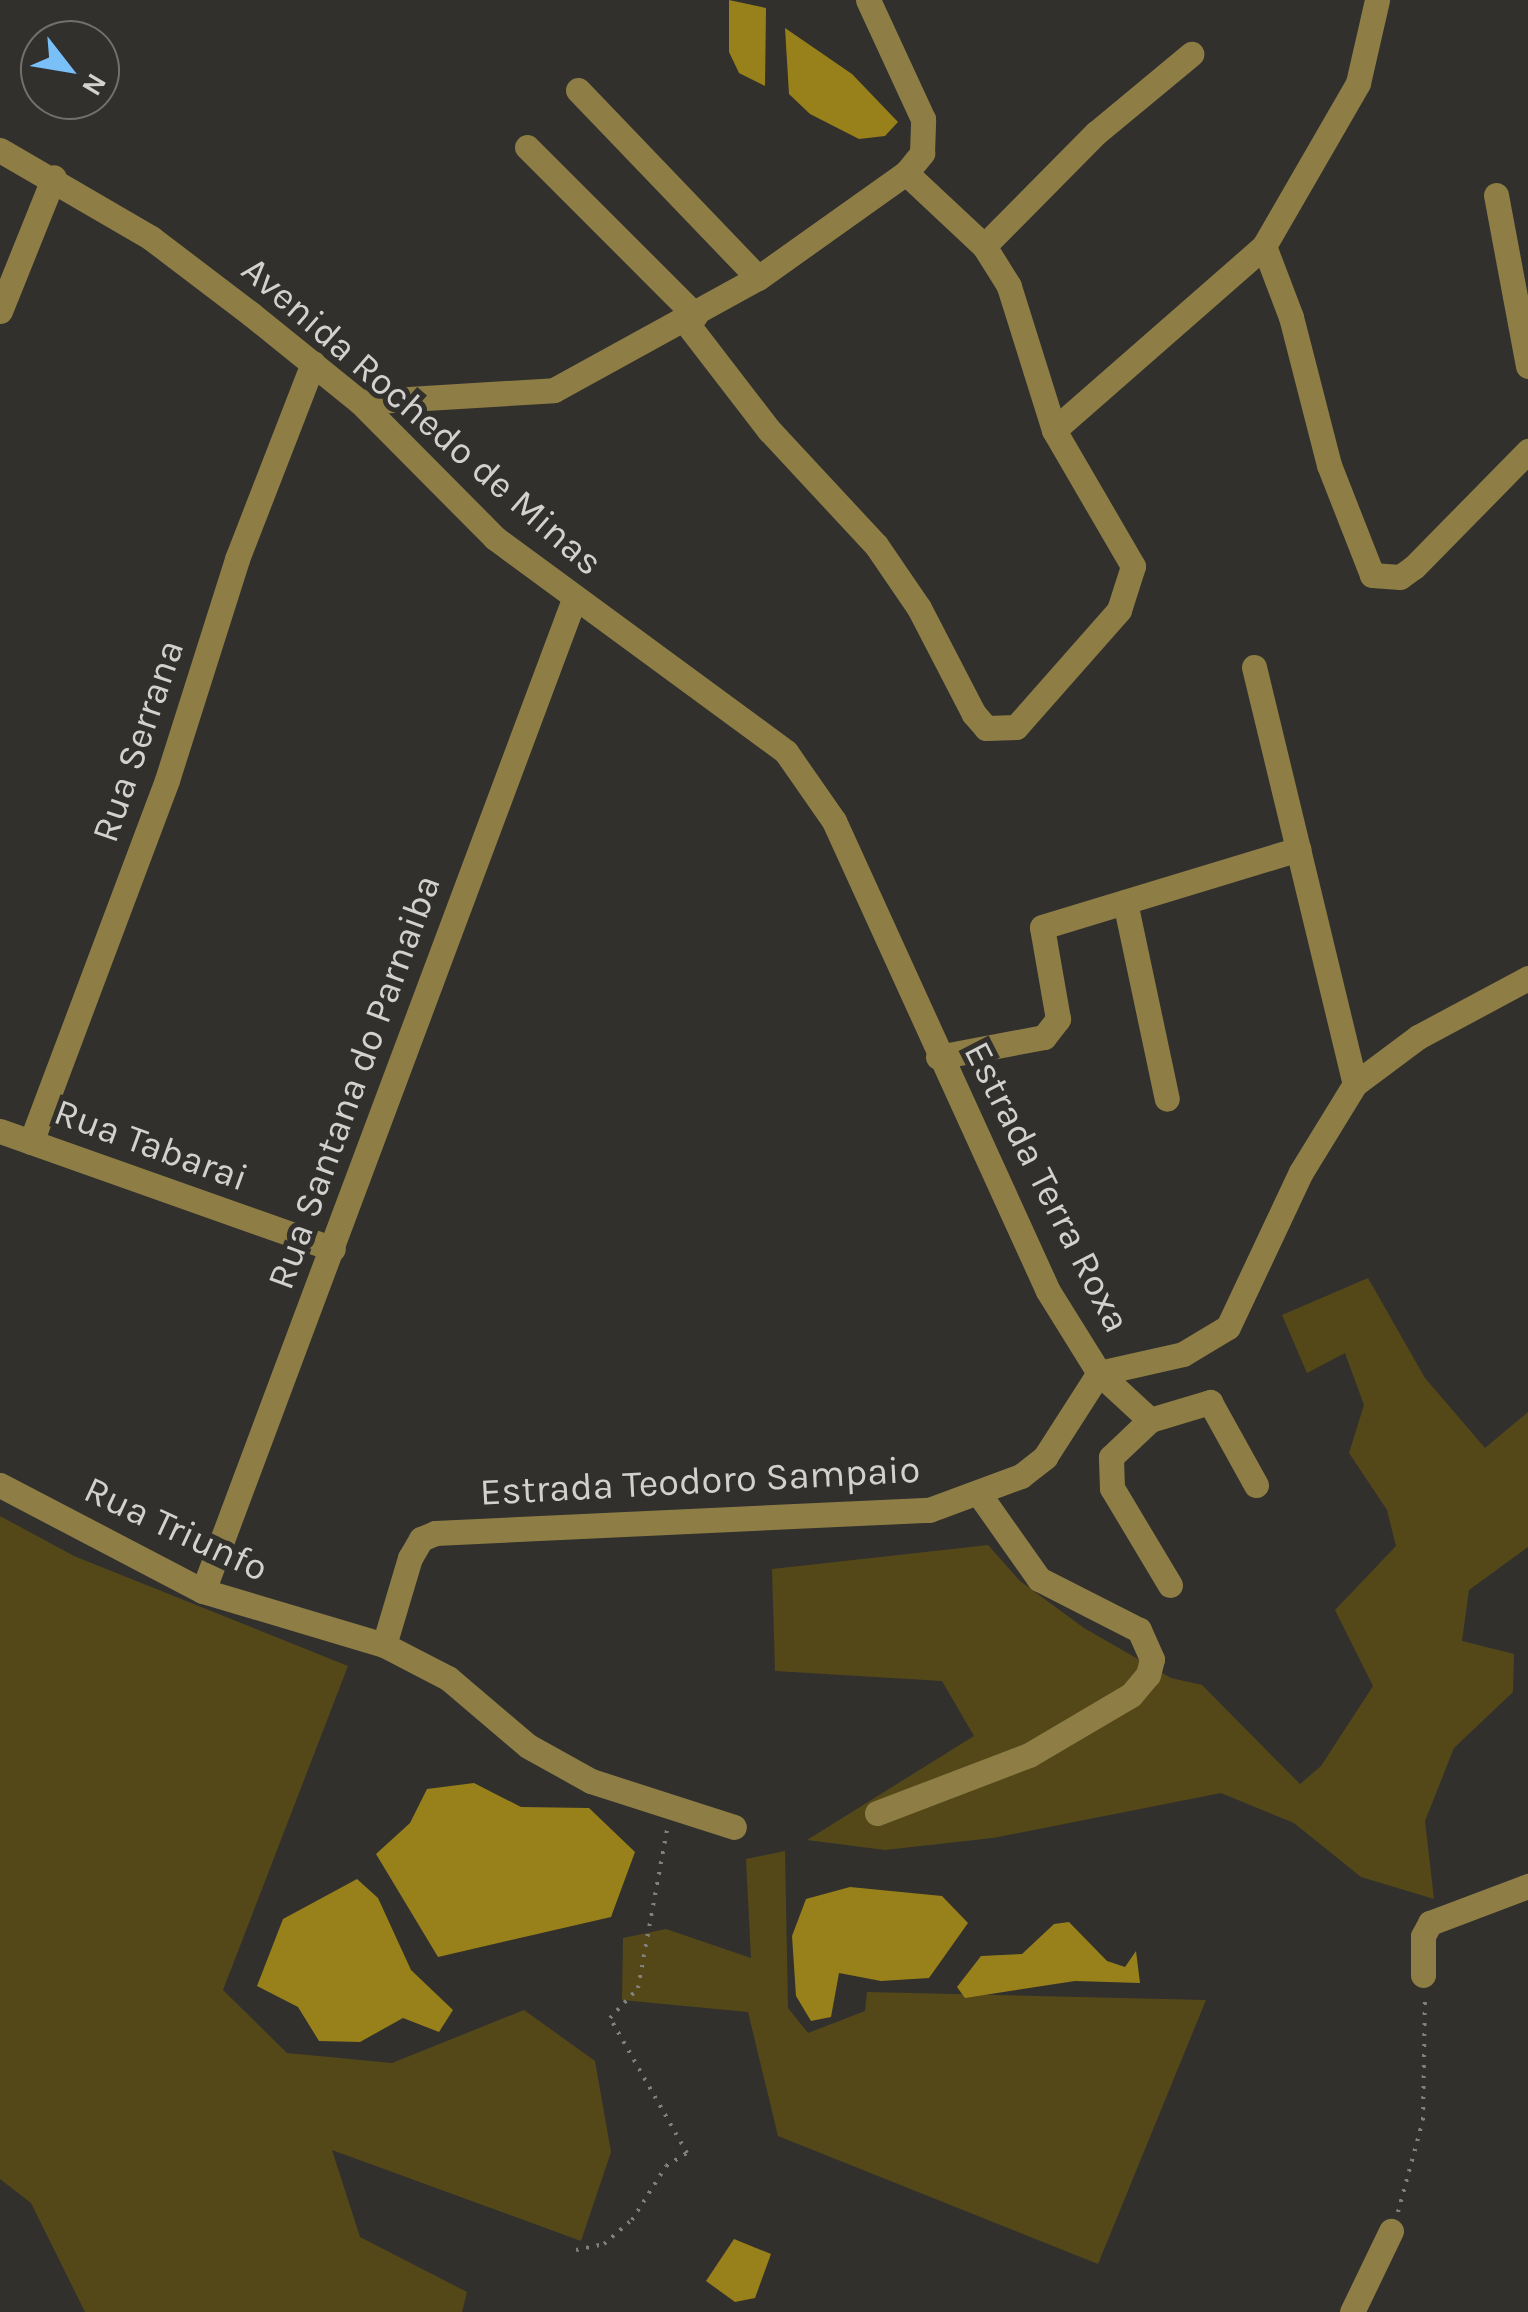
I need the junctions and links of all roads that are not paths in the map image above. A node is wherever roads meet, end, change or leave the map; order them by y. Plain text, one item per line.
1 (868, 0) edge
2 (1378, 0) edge
3 (1191, 54) dead end
4 (578, 90) dead end
5 (527, 148) dead end
6 (0, 150) edge
7 (906, 173) junction
8 (54, 177) junction
9 (1496, 195) dead end
10 (984, 246) junction
11 (1264, 246) junction
12 (758, 278) junction
13 (0, 311) edge
14 (690, 318) junction
15 (313, 363) junction
16 (1528, 366) edge
17 (360, 402) junction
18 (1054, 430) junction
19 (1528, 451) edge
20 (574, 600) junction
21 (1254, 668) dead end
22 (786, 752) joint
23 (1298, 848) junction
24 (1124, 902) junction
25 (1528, 978) edge
26 (938, 1057) junction
27 (1354, 1084) junction
28 (1166, 1099) dead end
29 (0, 1131) edge
30 (32, 1142) junction
31 (332, 1249) junction
32 (1099, 1373) junction
33 (1150, 1420) junction
34 (1256, 1484) dead end
35 (0, 1485) edge
36 (979, 1494) junction
37 (1170, 1585) dead end
38 (203, 1591) junction
39 (384, 1645) junction
40 (877, 1813) dead end
41 (734, 1828) dead end
42 (1528, 1886) edge
43 (1423, 1975) road end
44 (1391, 2231) road end
45 (1352, 2312) edge

1 - 7 street
2 - 11 street
3 - 10 street
4 - 12 street
5 - 14 street
6 - 8 street, Avenida Rochedo de Minas
7 - 10 street
7 - 12 street
8 - 13 street
8 - 15 street, Avenida Rochedo de Minas
9 - 16 street
10 - 18 street
11 - 18 street
11 - 19 street
12 - 14 street
14 - 17 street
14 - 18 street
15 - 17 street, Avenida Rochedo de Minas
15 - 30 street, Rua Serrana
17 - 20 street, Avenida Rochedo de Minas
20 - 22 street, Avenida Rochedo de Minas
20 - 31 street, Rua Santana do Parnaiba
21 - 23 street
22 - 26 street, Estrada Terra Roxa
23 - 24 street
23 - 27 street
24 - 26 street
24 - 28 street
25 - 27 street, Estrada Terra Roxa
26 - 32 street, Estrada Terra Roxa
27 - 32 street, Estrada Terra Roxa
29 - 30 street, Rua Tabarai
30 - 31 street, Rua Tabarai
31 - 38 street, Rua Santana do Parnaiba
32 - 33 street
32 - 36 street, Estrada Teodoro Sampaio
33 - 34 street
33 - 37 street
35 - 38 street, Rua Triunfo
36 - 39 street, Estrada Teodoro Sampaio
36 - 40 street
38 - 39 street, Rua Triunfo
39 - 41 street, Rua Triunfo
42 - 43 street
44 - 45 street

